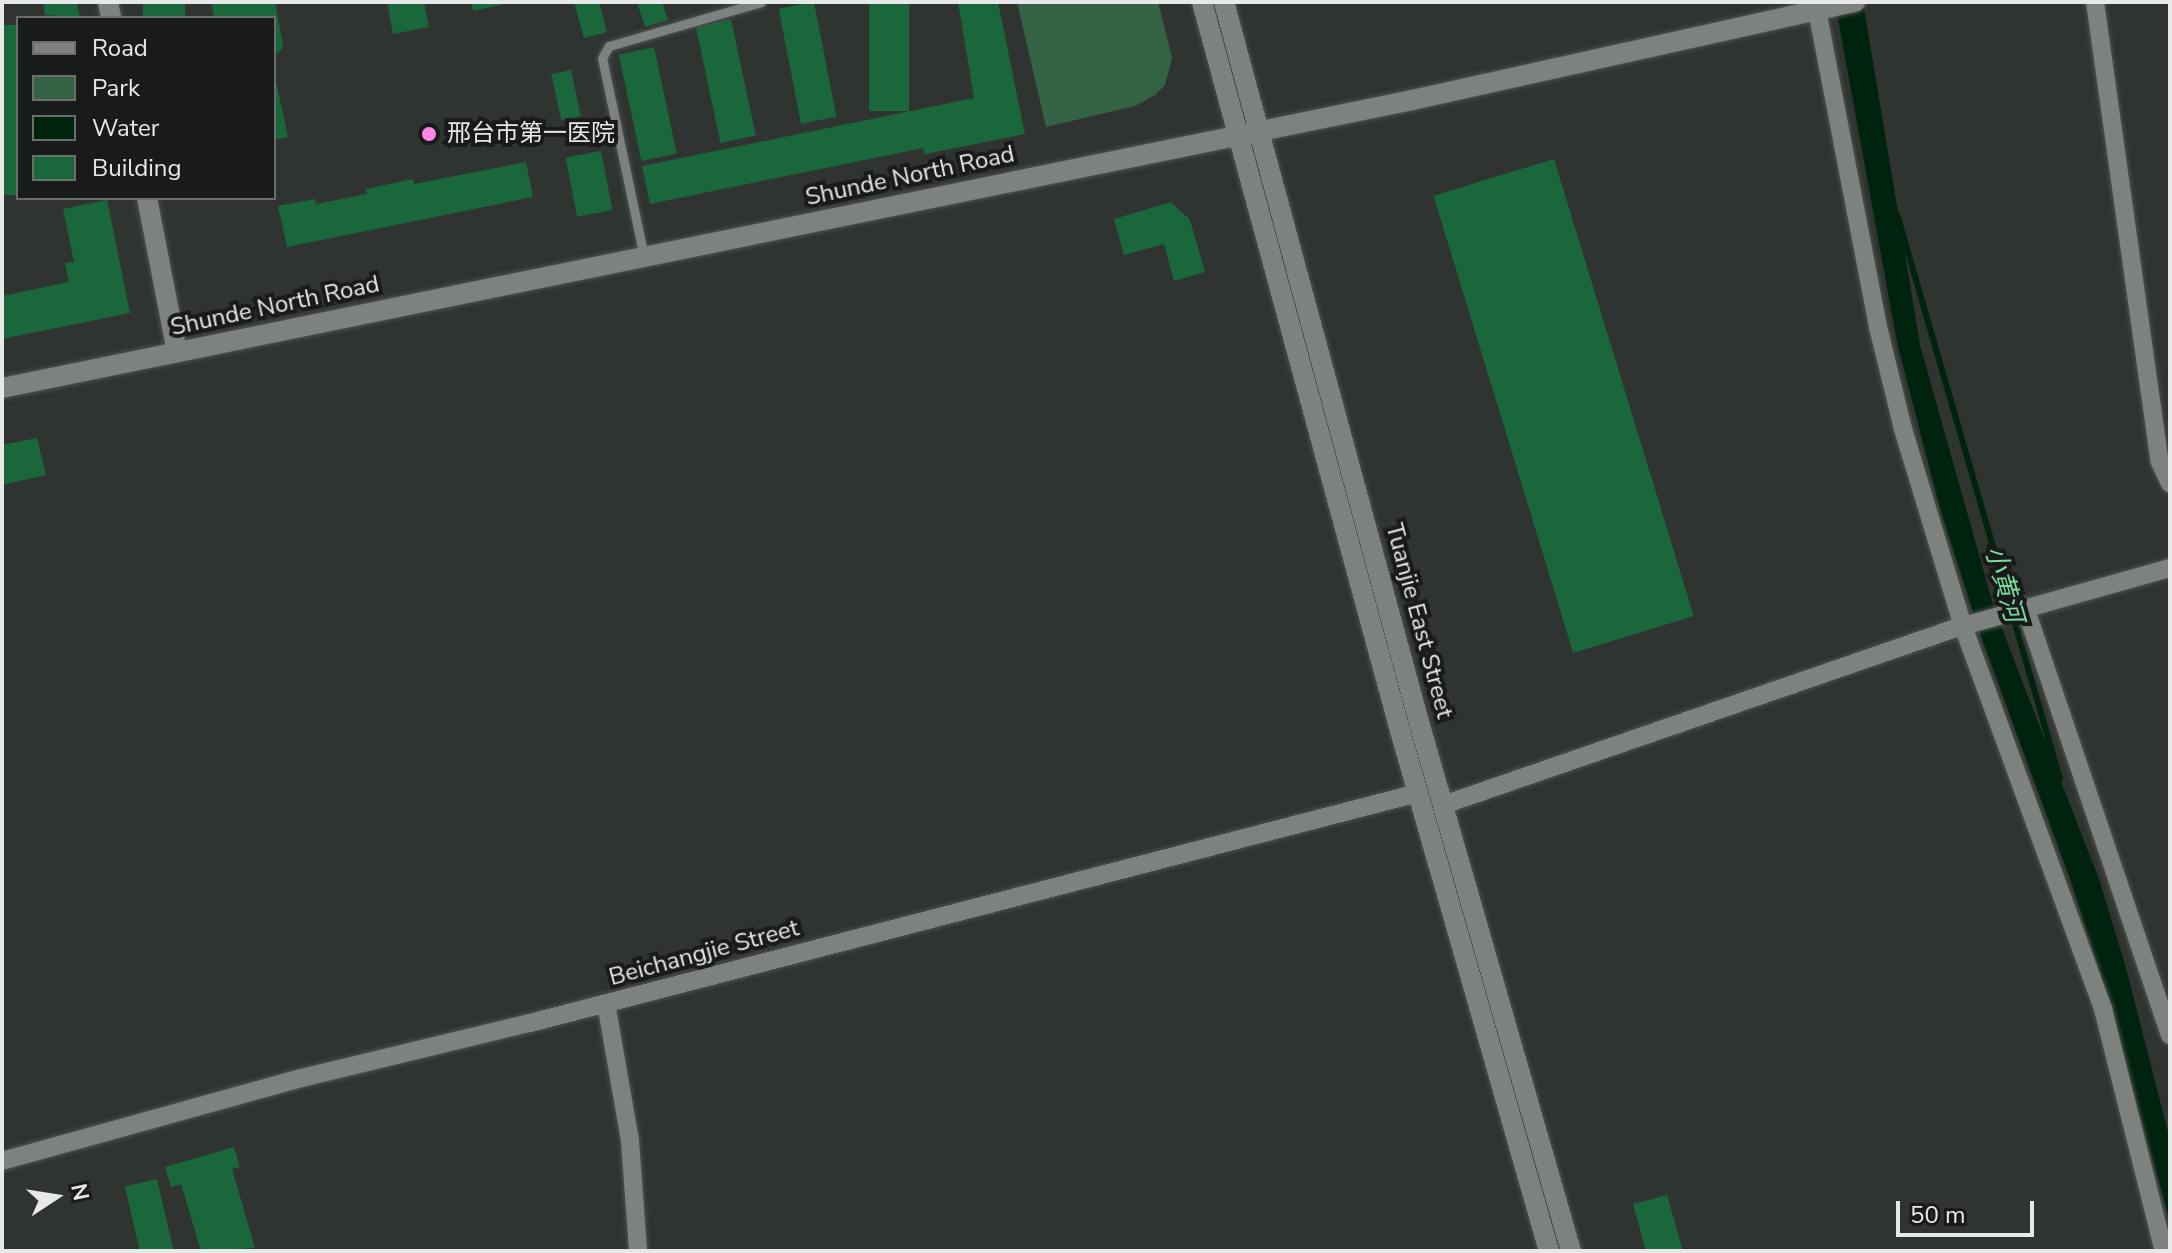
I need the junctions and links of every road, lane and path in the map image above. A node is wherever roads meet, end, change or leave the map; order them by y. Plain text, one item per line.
1 (761, 2) edge
2 (1202, 2) edge
3 (1224, 2) edge
4 (1855, 2) edge
5 (2095, 2) edge
6 (1821, 9) junction
7 (1259, 131) junction
8 (1238, 135) junction
9 (147, 200) edge
10 (644, 257) junction
11 (177, 352) junction
12 (2, 388) edge
13 (2170, 484) edge
14 (2170, 568) edge
15 (2025, 607) junction
16 (1963, 626) junction
17 (1418, 793) junction
18 (1443, 805) junction
19 (606, 1003) junction
20 (2170, 1035) edge
21 (2, 1161) edge
22 (638, 1251) edge
23 (1549, 1251) edge
24 (1571, 1251) edge
25 (2164, 1251) edge

1 - 10 lane
2 - 8 main road, Tuanjie East Street
3 - 7 main road, Tuanjie East Street
4 - 6 main road, Shunde North Road
5 - 13 street
6 - 7 main road, Shunde North Road
6 - 16 street
7 - 8 main road, Shunde North Road
7 - 18 main road, Tuanjie East Street
8 - 10 main road, Shunde North Road
8 - 17 main road, Tuanjie East Street
9 - 11 main road
10 - 11 main road, Shunde North Road
11 - 12 main road, Shunde North Road
14 - 15 street
15 - 16 street
15 - 20 street
16 - 18 street
16 - 25 street
17 - 19 street, Beichangjie Street
17 - 23 main road, Tuanjie East Street
18 - 24 main road, Tuanjie East Street
19 - 21 street, Beichangjie Street
19 - 22 street

